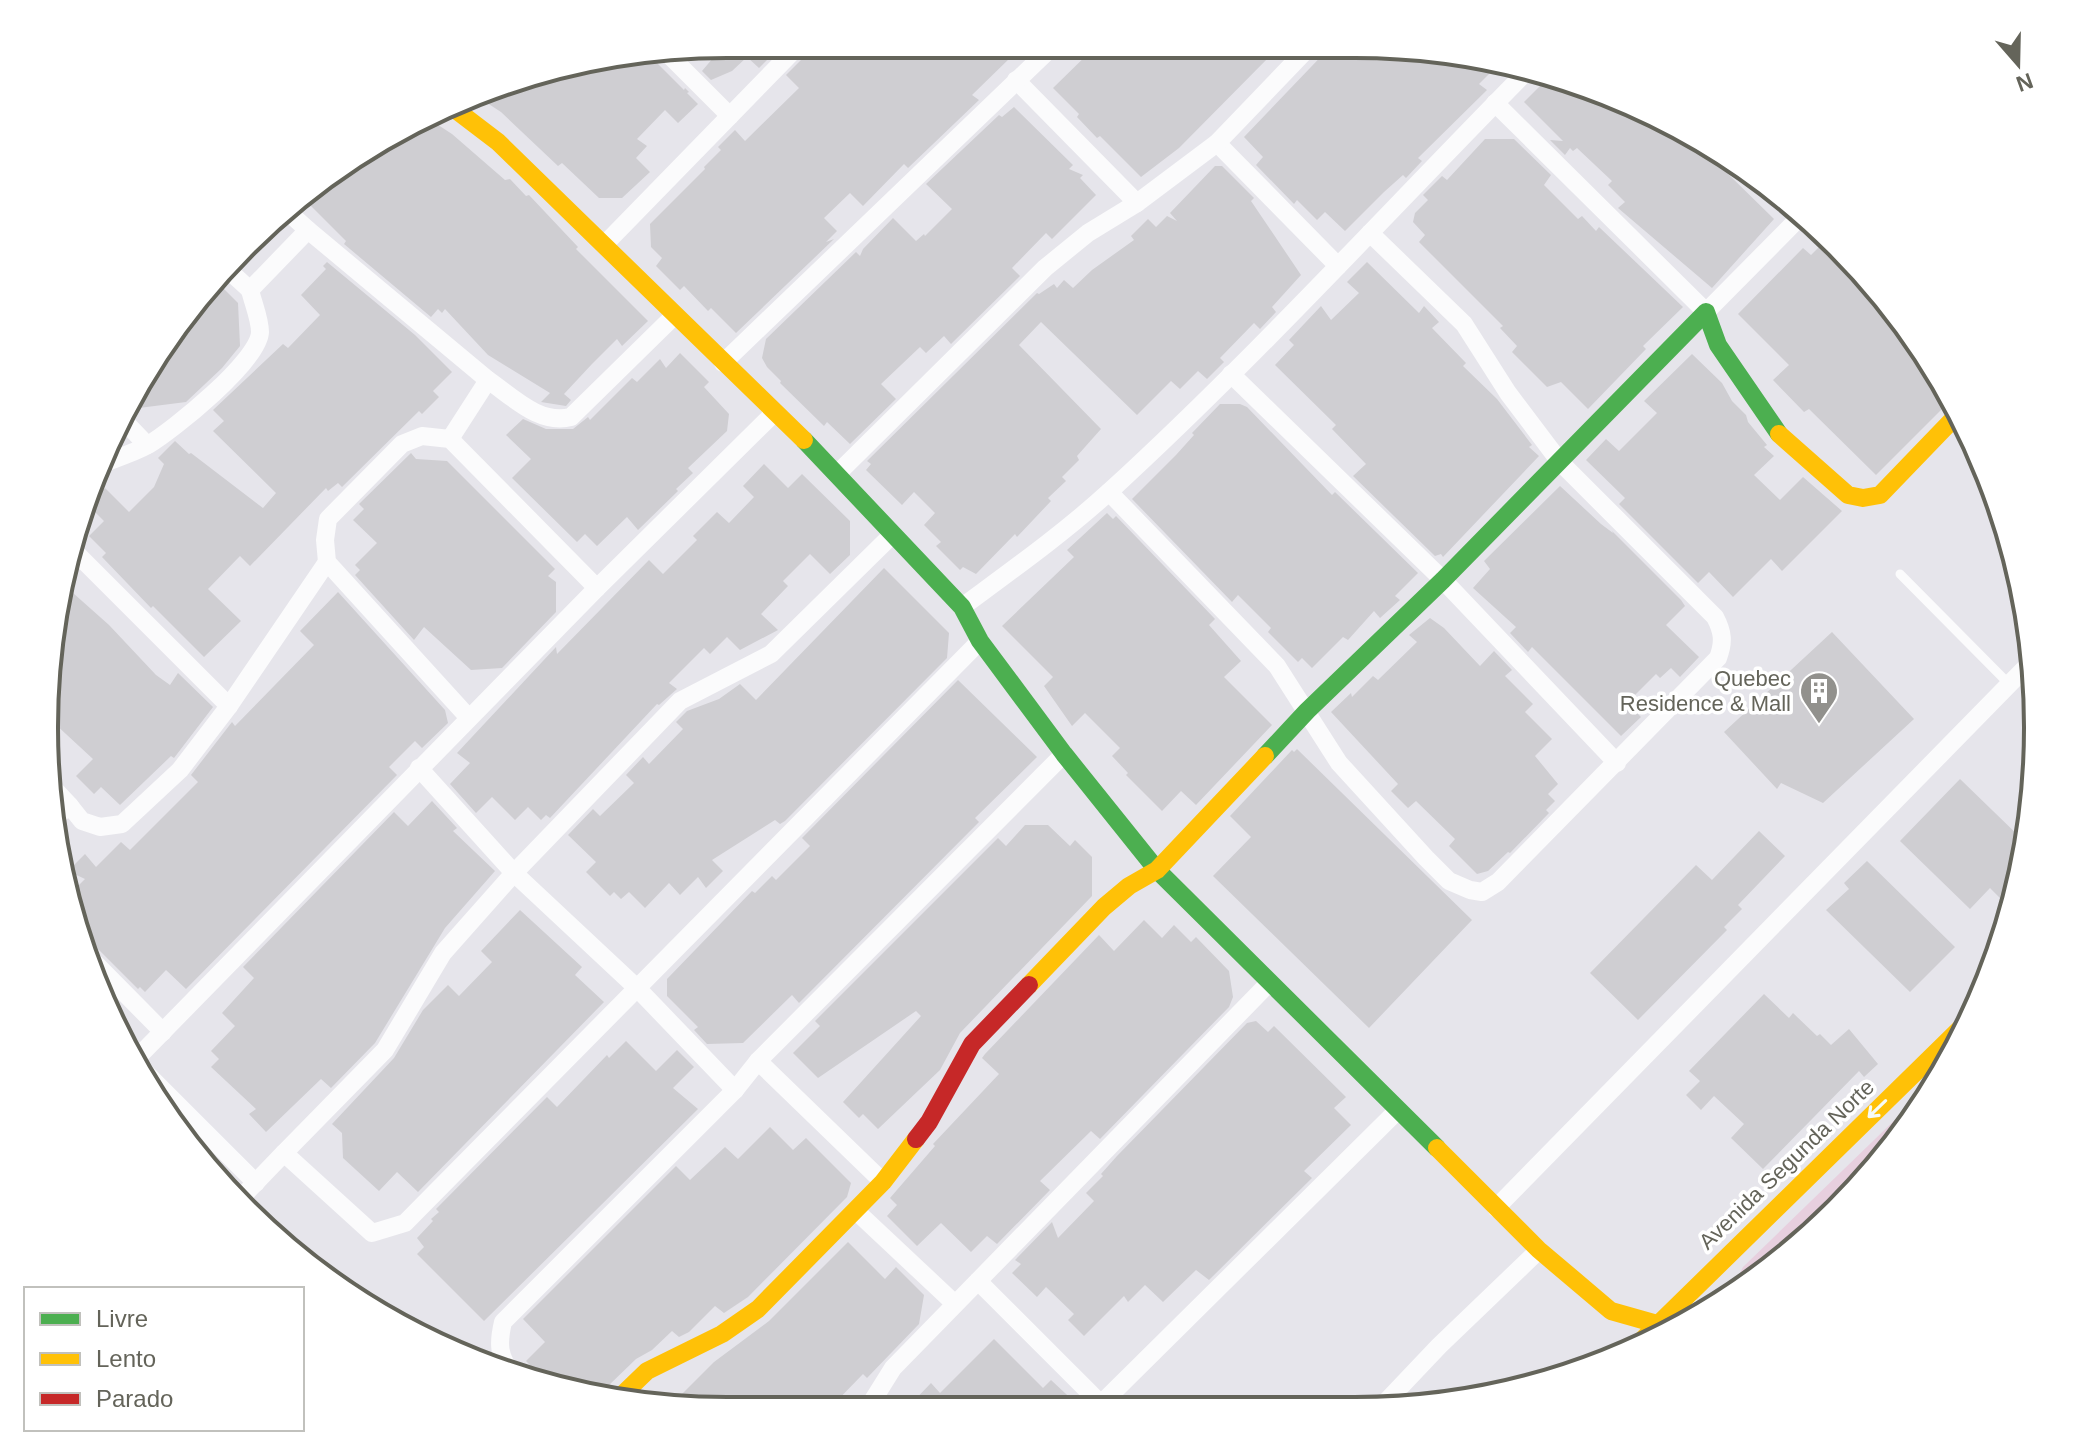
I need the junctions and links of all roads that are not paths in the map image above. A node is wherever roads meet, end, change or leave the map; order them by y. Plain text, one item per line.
1 (786, 58) edge
2 (1035, 58) edge
3 (1299, 58) edge
4 (674, 60) edge
5 (1519, 79) edge
6 (1016, 80) junction
7 (1495, 103) junction
8 (461, 114) edge
9 (730, 116) junction
10 (1217, 143) junction
11 (1137, 203) junction
12 (294, 217) edge
13 (1794, 223) edge
14 (308, 230) junction
15 (1370, 233) junction
16 (605, 244) junction
17 (1338, 266) junction
18 (234, 275) edge
19 (250, 290) junction
20 (1706, 312) junction
21 (675, 315) junction
22 (723, 363) junction
23 (1231, 374) junction
24 (488, 380) junction
25 (774, 413) junction
26 (1950, 422) edge
27 (129, 427) edge
28 (450, 439) junction
29 (147, 445) junction
30 (115, 458) edge
31 (1560, 462) junction
32 (838, 473) junction
33 (1109, 492) junction
34 (893, 534) junction
35 (80, 557) edge
36 (327, 562) junction
37 (1900, 574) dead end
38 (1443, 580) junction
39 (597, 588) junction
40 (962, 607) junction
41 (980, 641) junction
42 (2022, 672) edge
43 (2010, 685) junction
44 (229, 706) junction
45 (1307, 711) junction
46 (469, 718) junction
47 (1064, 754) junction
48 (1617, 763) junction
49 (419, 768) junction
50 (63, 811) edge
51 (1157, 870) junction
52 (514, 873) junction
53 (105, 973) edge
54 (1268, 984) junction
55 (638, 989) junction
56 (163, 1032) junction
57 (1944, 1045) edge
58 (143, 1054) edge
59 (758, 1061) junction
60 (735, 1090) junction
61 (168, 1094) edge
62 (1398, 1110) junction
63 (284, 1153) junction
64 (883, 1182) junction
65 (256, 1183) junction
66 (246, 1193) edge
67 (1496, 1208) junction
68 (856, 1211) junction
69 (1539, 1250) junction
70 (978, 1281) junction
71 (1693, 1289) junction
72 (954, 1303) junction
73 (1692, 1305) edge
74 (1611, 1311) junction
75 (1657, 1324) joint
76 (1622, 1341) edge
77 (503, 1358) edge
78 (628, 1389) edge
79 (1391, 1396) edge
80 (875, 1397) edge
81 (1091, 1397) edge
82 (1109, 1397) edge

1 - 9 street
2 - 6 street
3 - 10 street
4 - 9 street
5 - 7 street
6 - 11 street
6 - 22 street
7 - 15 street
7 - 20 street
8 - 16 street
9 - 16 street
10 - 11 street
10 - 17 street
11 - 32 street
12 - 14 street
13 - 20 street
14 - 19 street
14 - 24 street
15 - 17 street
15 - 31 street
16 - 21 street
17 - 23 street
18 - 19 street
19 - 29 street
20 - 26 street
20 - 31 street
21 - 22 street
21 - 24 street
22 - 25 street
23 - 33 street
23 - 38 street
24 - 28 street
25 - 32 street
25 - 39 street
27 - 29 street
28 - 36 street
28 - 39 street
29 - 30 street
31 - 38 street
31 - 48 street
32 - 34 street
33 - 40 street
33 - 45 street
34 - 40 street
34 - 52 street
35 - 44 street
36 - 44 street
36 - 46 street
37 - 43 lane
38 - 45 street
38 - 48 street
39 - 46 street
40 - 41 street
41 - 47 street
41 - 55 street
42 - 43 street
43 - 67 street
44 - 50 street
45 - 48 street
45 - 51 street
46 - 49 street
47 - 51 street
47 - 59 street
49 - 52 street
49 - 56 street
51 - 54 street
51 - 64 street
52 - 55 street
52 - 63 street
53 - 56 street
54 - 62 street
54 - 70 street
55 - 60 street
55 - 63 street
56 - 58 street
57 -> 71 street, Avenida Segunda Norte
59 - 60 street
59 - 64 street
60 - 77 street
61 - 65 street
62 - 67 street
62 - 82 street
63 - 65 street
64 - 68 street
65 - 66 street
67 - 69 street
68 - 72 street
68 - 78 street
69 - 74 street
69 - 79 street
70 - 72 street
70 - 81 street
71 - 73 lane
71 - 75 street, Avenida Segunda Norte
72 - 80 street
74 - 75 street
74 - 76 street

